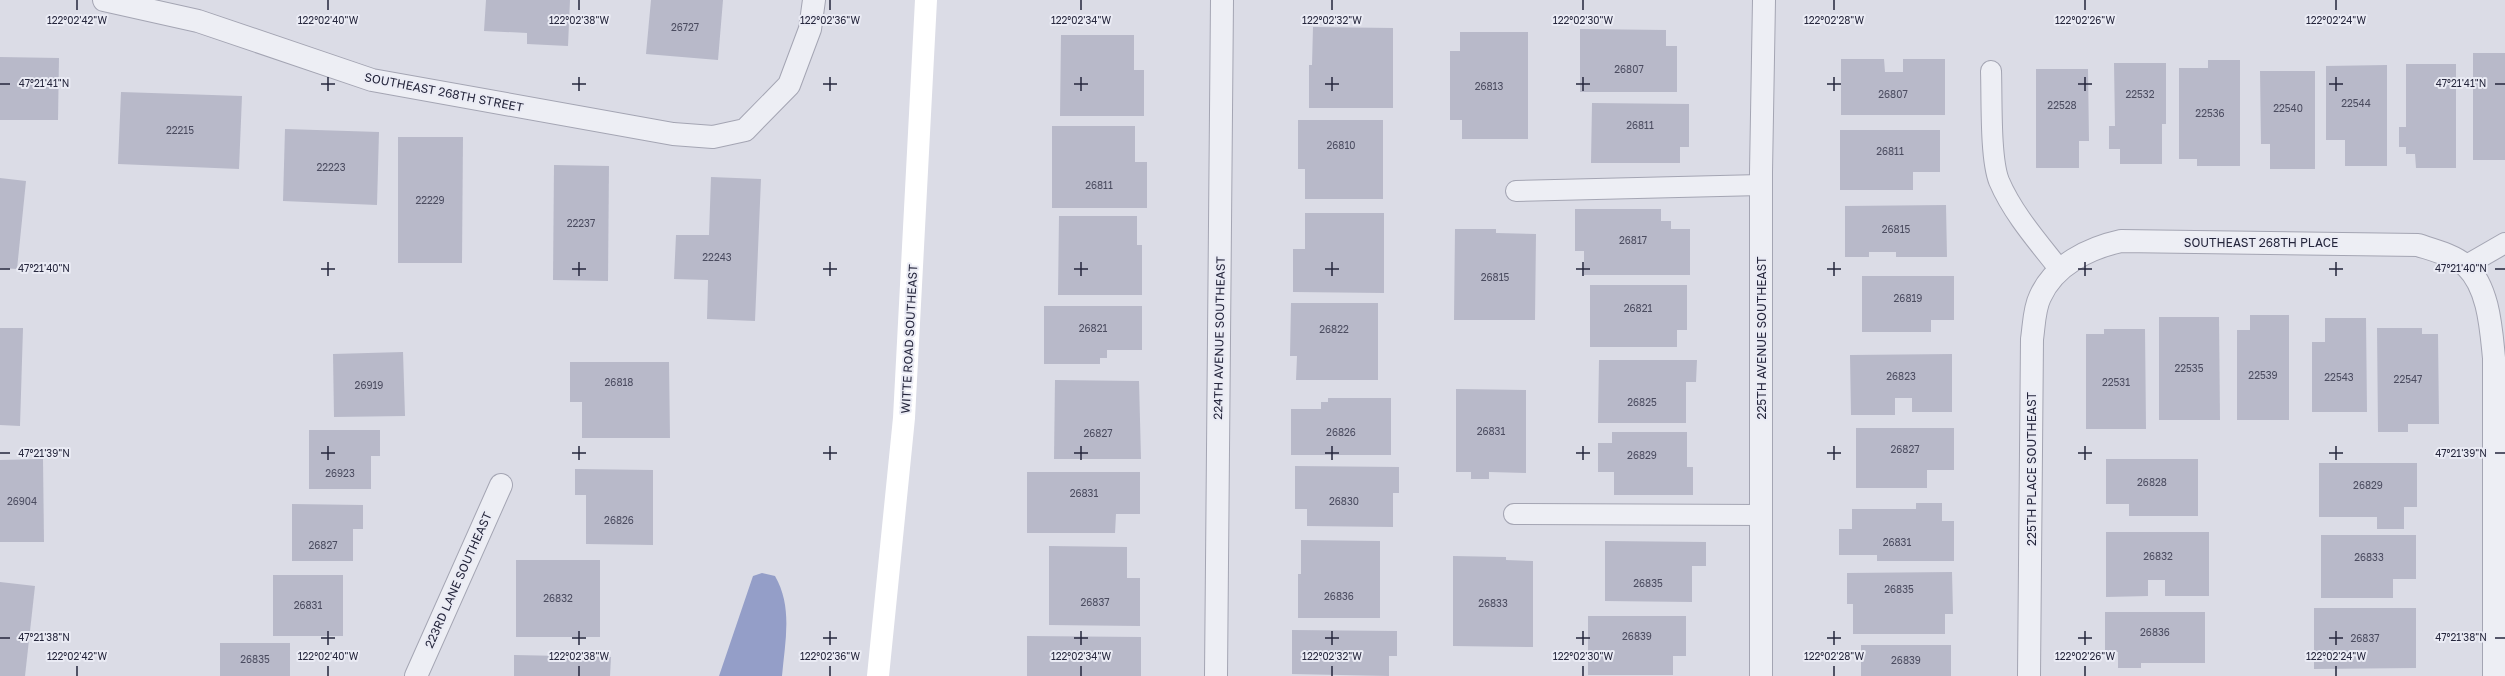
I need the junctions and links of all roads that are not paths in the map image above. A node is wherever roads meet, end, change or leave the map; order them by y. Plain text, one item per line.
1 (104, 0) edge
2 (814, 0) edge
3 (926, 0) edge
4 (1222, 0) edge
5 (1764, 0) edge
6 (1991, 71) dead end
7 (1761, 186) junction
8 (1516, 191) dead end
9 (2505, 243) edge
10 (2466, 266) junction
11 (2060, 270) junction
12 (501, 485) dead end
13 (1514, 514) dead end
14 (1761, 515) junction
15 (416, 676) edge
16 (878, 676) edge
17 (1216, 676) edge
18 (1761, 676) edge
19 (2030, 676) edge
20 (2494, 676) edge

1 - 2 street, SOUTHEAST 268TH STREET
3 - 16 street, WITTE ROAD SOUTHEAST
4 - 17 street, 224TH AVENUE SOUTHEAST
5 - 7 street, 225TH AVENUE SOUTHEAST
6 - 11 lane
7 - 8 lane
7 - 14 street, 225TH AVENUE SOUTHEAST
9 - 10 lane
10 - 11 street, SOUTHEAST 268TH PLACE
10 - 20 street
11 - 19 street, 225TH PLACE SOUTHEAST
12 - 15 street, 223RD LANE SOUTHEAST
13 - 14 lane
14 - 18 street, 225TH AVENUE SOUTHEAST

